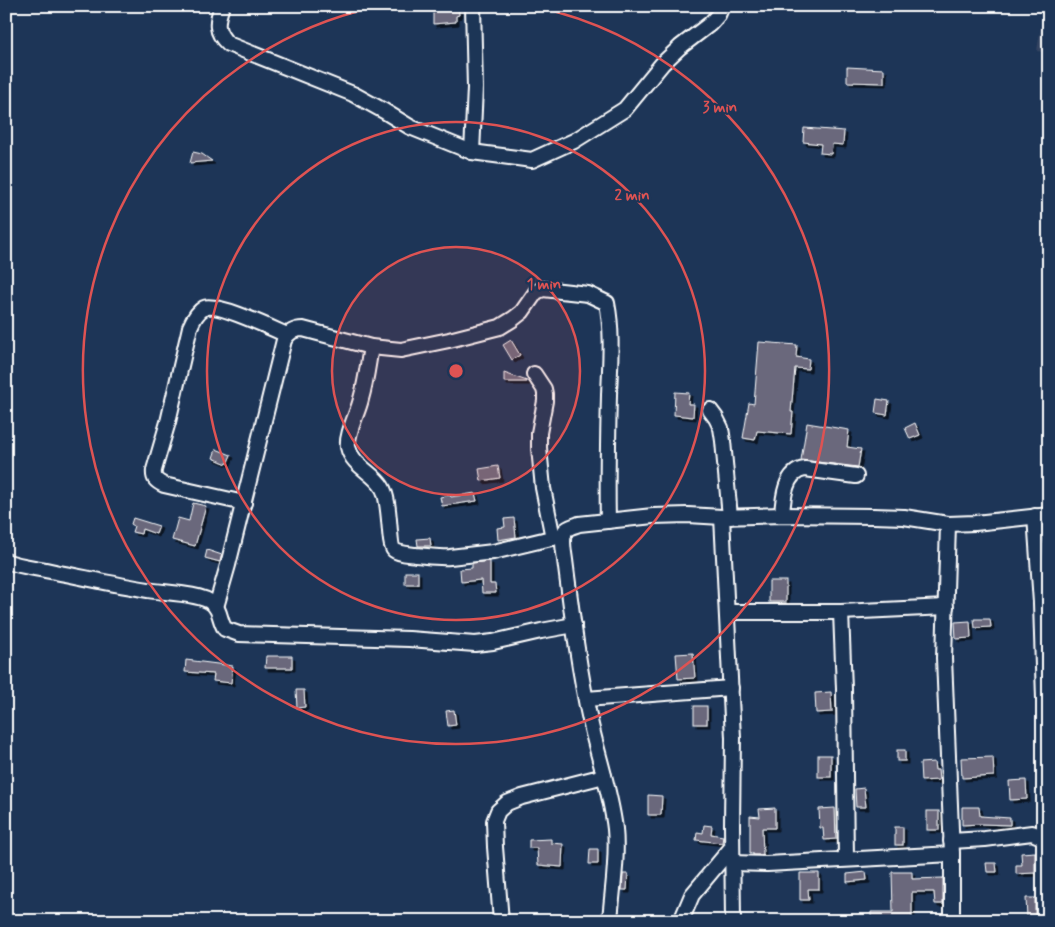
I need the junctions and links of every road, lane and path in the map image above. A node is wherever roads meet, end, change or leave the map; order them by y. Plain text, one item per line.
1 (222, 6) edge
2 (473, 6) edge
3 (722, 6) edge
4 (472, 152) junction
5 (287, 335) junction
6 (371, 347) junction
7 (534, 374) dead end
8 (710, 410) dead end
9 (856, 476) dead end
10 (244, 503) junction
11 (782, 515) junction
12 (1042, 515) edge
13 (726, 517) junction
14 (608, 521) junction
15 (948, 524) junction
16 (558, 537) junction
17 (6, 561) edge
18 (1045, 603) edge
19 (946, 607) junction
20 (216, 608) junction
21 (727, 612) junction
22 (841, 612) junction
23 (574, 625) junction
24 (730, 688) junction
25 (586, 699) junction
26 (1046, 699) edge
27 (604, 776) junction
28 (1044, 838) junction
29 (732, 847) junction
30 (952, 848) junction
31 (846, 859) junction
32 (732, 863) junction
33 (1046, 866) edge
34 (501, 921) edge
35 (610, 921) edge
36 (681, 921) edge
37 (734, 921) edge
38 (952, 921) edge
39 (1044, 921) edge

1 - 4 street
2 - 4 street
3 - 4 street
5 - 6 street
5 - 10 street
5 - 10 street
6 - 14 street
6 - 16 street
7 - 16 street
8 - 13 street
9 - 11 street
10 - 20 street
11 - 13 street
11 - 15 street
12 - 15 street
12 - 18 street
13 - 14 street
13 - 21 street
14 - 16 street
15 - 19 street
16 - 23 street
17 - 20 street
18 - 26 street
19 - 22 street
19 - 30 street
20 - 23 street
21 - 22 street
21 - 24 street
22 - 31 street
23 - 25 street
24 - 25 street
24 - 29 street
25 - 27 street
26 - 28 street
27 - 34 street
27 - 35 street
28 - 30 street
28 - 33 street
29 - 32 street
29 - 36 street
30 - 31 street
30 - 38 street
31 - 32 street
32 - 37 street
33 - 39 street

